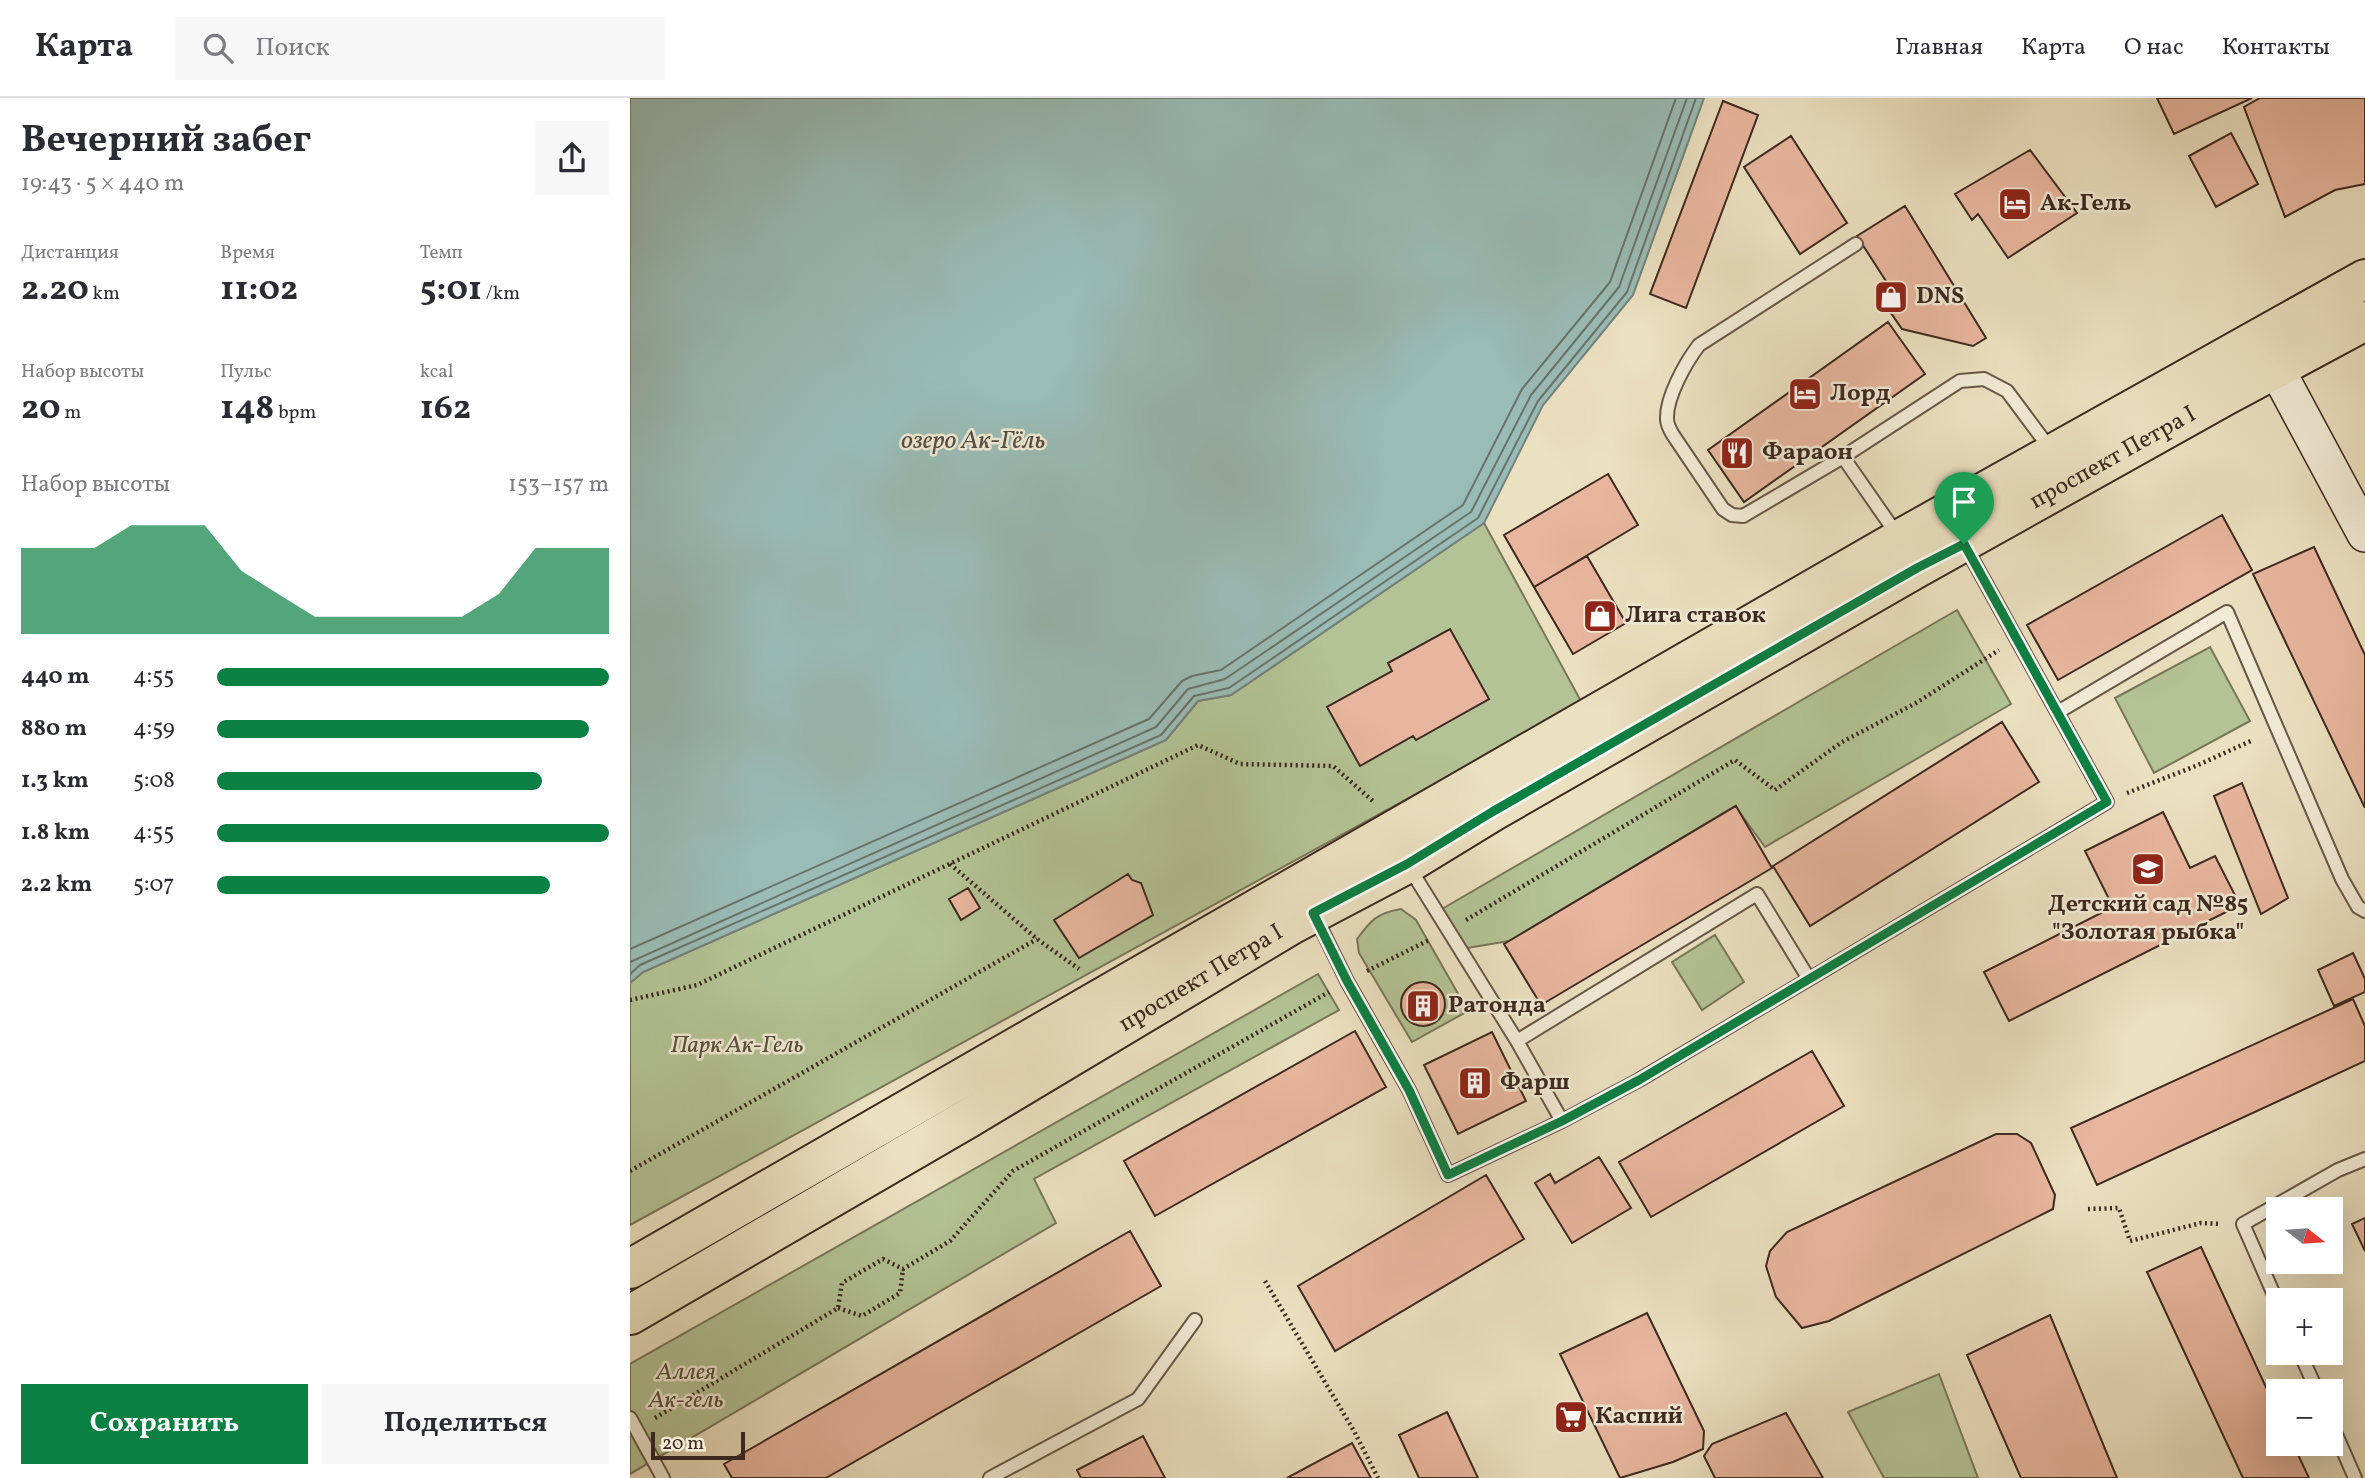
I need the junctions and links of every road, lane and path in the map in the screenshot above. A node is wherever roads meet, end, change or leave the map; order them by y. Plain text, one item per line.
1 (1856, 244) dead end
2 (2365, 279) edge
3 (2365, 321) edge
4 (2277, 370) junction
5 (2053, 452) junction
6 (1843, 457) junction
7 (2365, 534) edge
8 (1900, 539) junction
9 (1964, 544) junction
10 (2018, 638) junction
11 (2058, 712) junction
12 (2253, 740) dead end
13 (2107, 802) junction
14 (1378, 805) dead end
15 (950, 864) junction
16 (1407, 864) junction
17 (2365, 911) edge
18 (1313, 913) junction
19 (1448, 930) junction
20 (1037, 939) junction
21 (1079, 969) dead end
22 (1809, 979) junction
23 (1347, 981) junction
24 (630, 1000) edge
25 (1517, 1041) junction
26 (1562, 1121) junction
27 (2365, 1159) edge
28 (630, 1171) edge
29 (2088, 1209) dead end
30 (2243, 1224) junction
31 (630, 1269) edge
32 (903, 1269) junction
33 (1265, 1280) dead end
34 (2271, 1288) edge
35 (838, 1308) junction
36 (630, 1315) edge
37 (1195, 1320) dead end
38 (633, 1424) edge
39 (2343, 1450) edge
40 (663, 1478) edge
41 (990, 1478) edge
42 (1378, 1478) edge
43 (2355, 1478) edge

1 - 6 lane
2 - 5 main road, проспект Петра I
3 - 4 main road, проспект Петра I
4 - 7 street
4 - 9 main road, проспект Петра I
5 - 6 lane
5 - 8 main road, проспект Петра I
6 - 8 lane
8 - 31 main road, проспект Петра I
9 - 10 lane
9 - 16 main road, проспект Петра I
10 - 11 lane
10 - 19 path
11 - 13 lane
11 - 17 lane
12 - 13 path
13 - 22 lane
14 - 15 path
15 - 20 path
15 - 24 path
16 - 18 main road, проспект Петра I
16 - 19 lane
18 - 23 lane
18 - 36 main road, проспект Петра I
19 - 23 path
19 - 25 lane
20 - 21 path
20 - 28 path
22 - 25 lane
22 - 26 lane
23 - 26 lane
23 - 32 path
25 - 26 lane
27 - 30 lane
29 - 30 path
30 - 34 lane
32 - 35 path
32 - 35 path
33 - 42 path
35 - 38 path
37 - 41 lane
38 - 40 lane
39 - 43 lane

